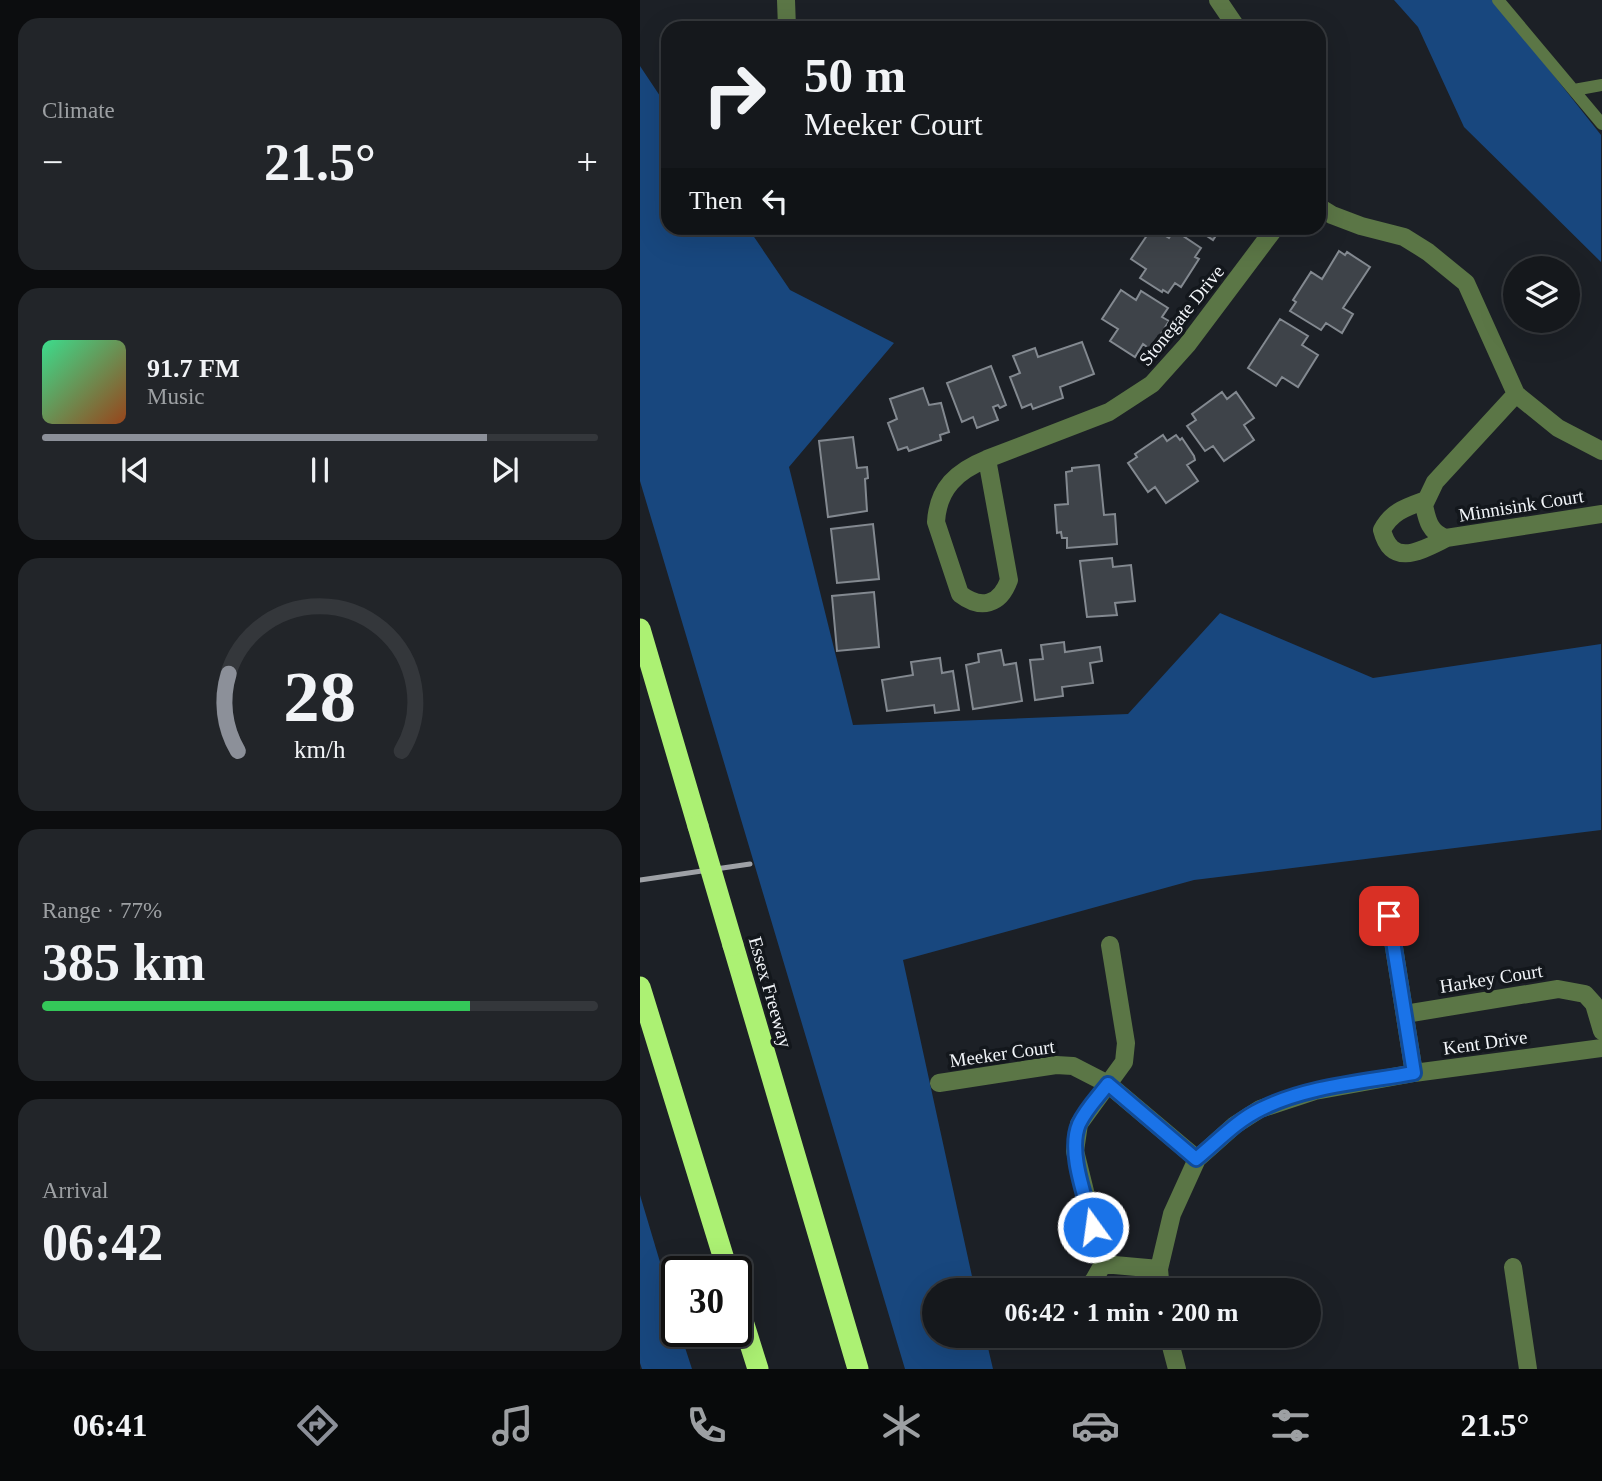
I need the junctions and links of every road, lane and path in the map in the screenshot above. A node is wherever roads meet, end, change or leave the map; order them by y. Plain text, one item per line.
1 (786, 0) edge
2 (1218, 0) edge
3 (1498, 0) edge
4 (787, 21) edge
5 (1232, 21) edge
6 (1601, 85) edge
7 (1574, 90) junction
8 (1601, 124) edge
9 (1326, 211) edge
10 (1270, 235) edge
11 (1516, 394) junction
12 (1601, 452) edge
13 (987, 459) junction
14 (1426, 500) junction
15 (1601, 514) edge
16 (1447, 538) junction
17 (640, 629) edge
18 (1389, 916) dead end
19 (1110, 945) dead end
20 (640, 987) edge
21 (1405, 1014) junction
22 (1601, 1031) edge
23 (1601, 1048) edge
24 (1414, 1073) junction
25 (939, 1083) dead end
26 (1108, 1084) junction
27 (1196, 1159) junction
28 (723, 1256) edge
29 (1103, 1264) junction
30 (1513, 1267) dead end
31 (1159, 1269) junction
32 (1095, 1278) edge
33 (1160, 1278) edge
34 (751, 1347) edge
35 (1171, 1348) edge
36 (758, 1369) edge
37 (858, 1369) edge
38 (1177, 1369) edge
39 (1528, 1369) edge

1 - 4 street
2 - 5 street
3 - 7 lane
6 - 7 lane
7 - 8 lane
9 - 11 street
10 - 13 street, Stonegate Drive
11 - 12 street
11 - 14 street
13 - 13 street, Stonegate Drive
14 - 16 street, Minnisink Court
14 - 16 street, Minnisink Court
15 - 16 street, Minnisink Court
17 - 37 highway, Essex Freeway, bridge
18 - 21 street
19 - 26 street
20 - 28 highway
21 - 22 street, Harkey Court
21 - 24 street
23 - 24 street, Kent Drive
24 - 27 street, Kent Drive
25 - 26 street, Meeker Court
26 - 27 street, Meeker Court
26 - 29 street
27 - 31 street, Kent Drive
29 - 31 street
29 - 32 street
30 - 39 street
31 - 33 street, Kent Drive
34 - 36 highway
35 - 38 street

